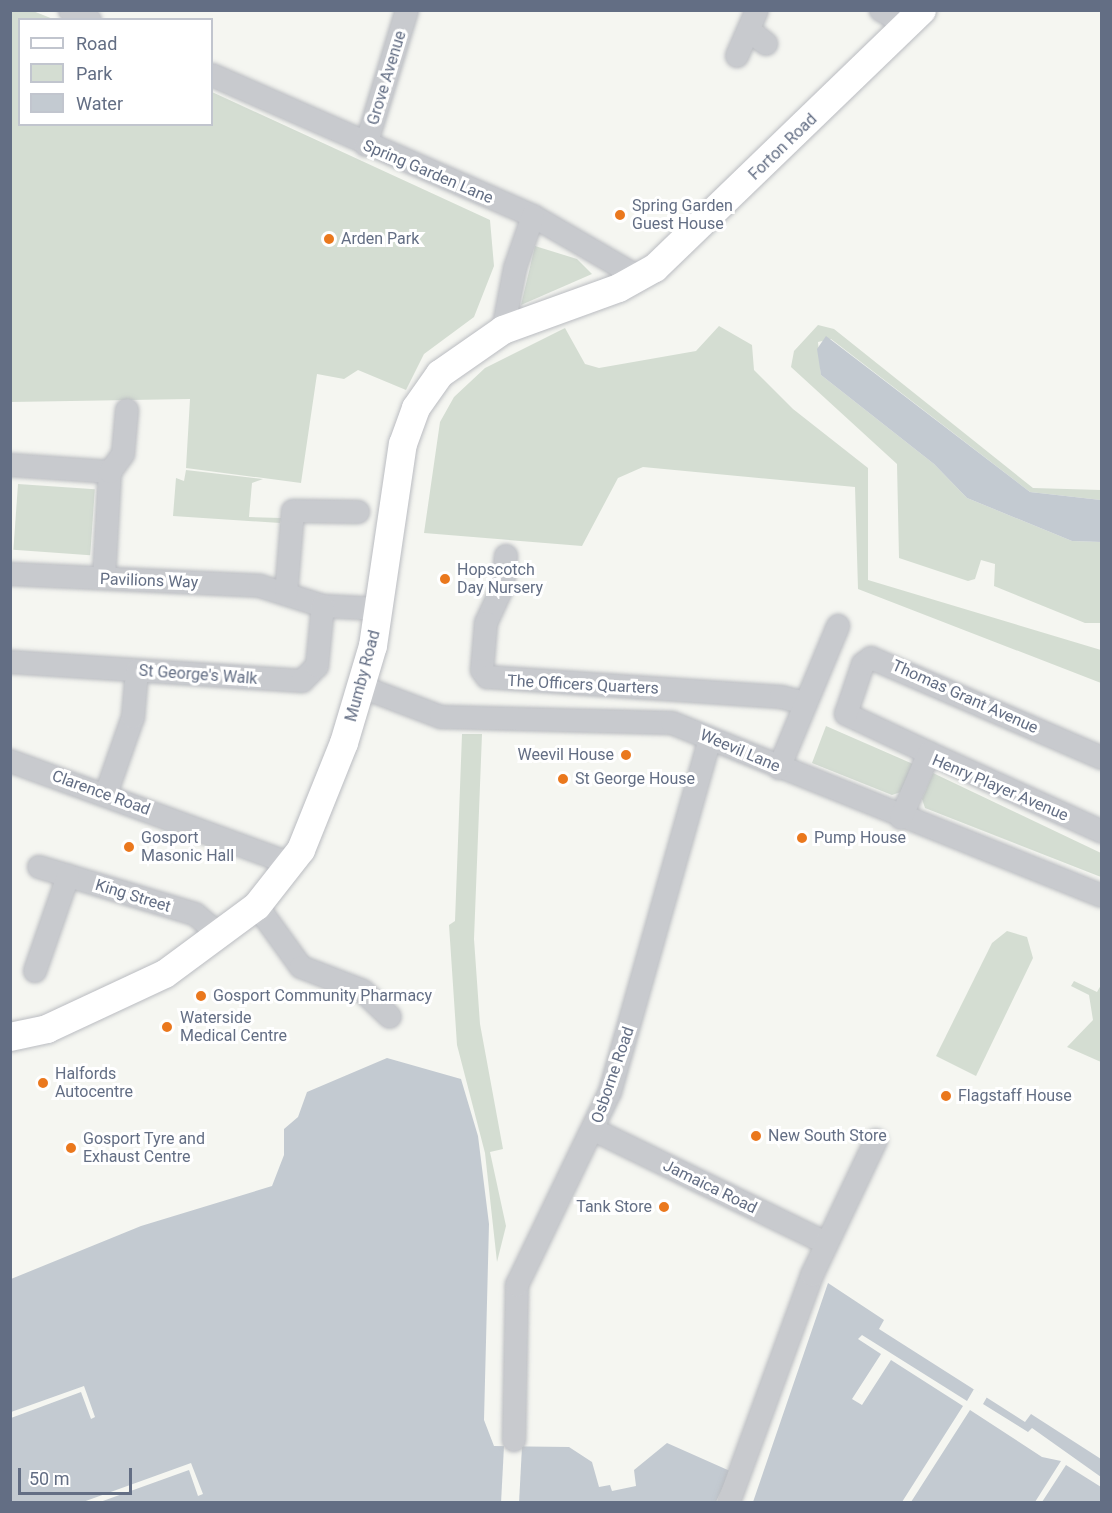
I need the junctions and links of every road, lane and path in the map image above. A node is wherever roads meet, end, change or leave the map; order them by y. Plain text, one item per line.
1 (70, 10) edge
2 (407, 10) edge
3 (881, 10) edge
4 (86, 18) edge
5 (914, 18) edge
6 (753, 20) edge
7 (766, 44) dead end
8 (737, 56) dead end
9 (213, 75) edge
10 (366, 145) junction
11 (533, 216) junction
12 (640, 278) junction
13 (503, 330) junction
14 (127, 410) dead end
15 (10, 465) edge
16 (110, 472) junction
17 (358, 512) dead end
18 (506, 556) dead end
19 (10, 574) edge
20 (104, 578) junction
21 (286, 594) junction
22 (323, 606) junction
23 (380, 609) junction
24 (838, 626) dead end
25 (10, 662) edge
26 (137, 671) junction
27 (499, 680) junction
28 (362, 687) junction
29 (805, 703) junction
30 (496, 717) junction
31 (710, 739) junction
32 (929, 753) junction
33 (1101, 758) edge
34 (10, 761) edge
35 (779, 768) junction
36 (106, 794) junction
37 (901, 818) junction
38 (1101, 832) edge
39 (291, 864) junction
40 (39, 867) dead end
41 (68, 876) junction
42 (1101, 896) edge
43 (256, 906) junction
44 (221, 936) junction
45 (35, 971) dead end
46 (390, 1017) dead end
47 (10, 1036) edge
48 (594, 1130) junction
49 (876, 1140) dead end
50 (826, 1243) junction
51 (514, 1440) dead end
52 (729, 1503) edge

1 - 4 street
2 - 10 street, Grove Avenue
3 - 5 street
5 - 12 main road, Forton Road
6 - 7 street
6 - 8 street
9 - 10 street, Spring Garden Lane
10 - 11 street, Spring Garden Lane
11 - 12 street, Spring Garden Lane
11 - 13 street
12 - 13 main road, Mumby Road
13 - 23 main road, Mumby Road
14 - 16 street
15 - 16 street
16 - 20 street
17 - 21 street
18 - 27 street, The Officers Quarters
19 - 20 street, Pavilions Way
20 - 21 street, Pavilions Way
21 - 22 street, Pavilions Way
22 - 23 street, Pavilions Way
22 - 26 street, St George's Walk
23 - 28 main road, Mumby Road
24 - 29 street
25 - 26 street, St George's Walk
26 - 36 street
27 - 29 street, The Officers Quarters
27 - 30 street
28 - 30 street, Weevil Lane
28 - 39 main road, Mumby Road
29 - 35 street
30 - 31 street, Weevil Lane
31 - 35 street, Weevil Lane
31 - 48 street, Osborne Road
32 - 33 street, Thomas Grant Avenue
32 - 37 street, Henry Player Avenue
32 - 38 street, Henry Player Avenue
34 - 36 street, Clarence Road
35 - 37 street, Weevil Lane
36 - 39 street, Clarence Road
37 - 42 street, Weevil Lane
39 - 43 main road, Mumby Road
40 - 41 street, King Street
41 - 44 street, King Street
41 - 45 street
43 - 44 main road, Mumby Road
43 - 46 street
44 - 47 main road, Mumby Road
48 - 50 street, Jamaica Road
48 - 51 street, Osborne Road
49 - 50 street
50 - 52 street

